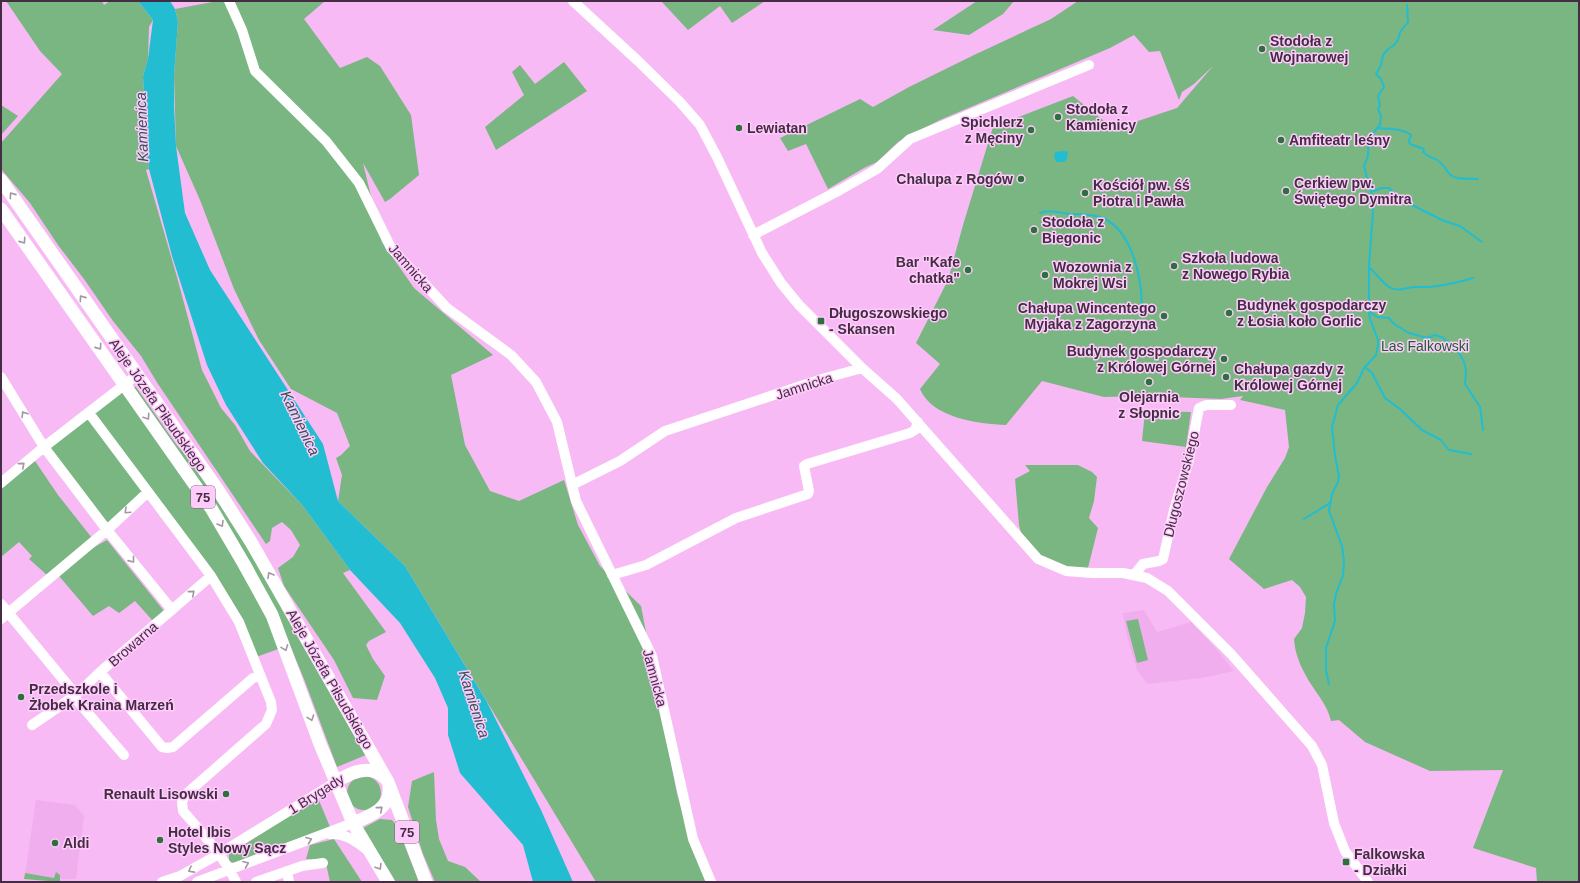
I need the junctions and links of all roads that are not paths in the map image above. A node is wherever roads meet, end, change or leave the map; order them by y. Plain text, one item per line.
1 (228, 1) edge
2 (573, 1) edge
3 (1089, 65) dead end
4 (1, 180) edge
5 (1, 209) edge
6 (753, 236) junction
7 (862, 368) junction
8 (137, 375) junction
9 (1, 378) edge
10 (125, 384) junction
11 (1231, 405) dead end
12 (89, 413) junction
13 (918, 422) junction
14 (44, 447) junction
15 (1, 483) edge
16 (572, 485) junction
17 (148, 492) junction
18 (107, 530) junction
19 (612, 575) junction
20 (1134, 575) junction
21 (211, 576) junction
22 (1, 604) edge
23 (172, 610) junction
24 (4, 616) edge
25 (100, 672) junction
26 (260, 676) junction
27 (75, 696) junction
28 (32, 725) dead end
29 (124, 755) dead end
30 (336, 782) junction
31 (388, 782) junction
32 (353, 823) junction
33 (324, 835) junction
34 (370, 853) junction
35 (219, 854) junction
36 (323, 863) dead end
37 (230, 870) junction
38 (287, 871) junction
39 (162, 882) edge
40 (197, 882) edge
41 (236, 882) edge
42 (256, 882) edge
43 (289, 882) edge
44 (388, 882) edge
45 (426, 882) edge
46 (711, 882) edge
47 (1368, 882) edge

1 - 16 street, Jamnicka
2 - 6 street
3 - 6 street
8 -> 4 main road, Aleje Józefa Piłsudskiego / 75
5 -> 10 main road, Aleje Józefa Piłsudskiego / 75
6 - 7 street
7 - 13 street
7 - 16 street, Jamnicka
8 - 10 street
31 -> 8 main road, Aleje Józefa Piłsudskiego / 75
14 -> 9 street
10 - 12 street
10 -> 30 main road, Aleje Józefa Piłsudskiego / 75
11 - 20 street, Długoszowskiego
12 - 14 street
12 - 17 street
13 - 19 street
13 - 20 street
15 -> 14 street
14 - 18 street
16 - 19 street, Jamnicka
17 -> 18 street
17 - 21 street
18 -> 23 street
18 - 24 street
19 - 46 street, Jamnicka
20 - 47 street
23 -> 21 street, Browarna
21 - 26 street
22 - 24 street
23 - 25 street, Browarna
24 - 27 street
25 - 26 street, Browarna
25 - 27 street
26 - 35 street
27 - 28 street
27 - 29 street
30 - 31 main road, 1 Brygady
30 - 32 main road, Aleje Józefa Piłsudskiego / 75
30 - 35 street, 1 Brygady
32 -> 31 main road
31 - 45 main road, Aleje Józefa Piłsudskiego / 75
32 - 33 street
32 - 34 main road, Aleje Józefa Piłsudskiego / 75
33 - 34 street
37 -> 33 street
34 -> 44 main road, Aleje Józefa Piłsudskiego / 75
35 - 37 street
35 -> 39 street, 1 Brygady
36 - 38 street
37 - 40 street
37 - 41 street
38 - 42 street
38 - 43 street

